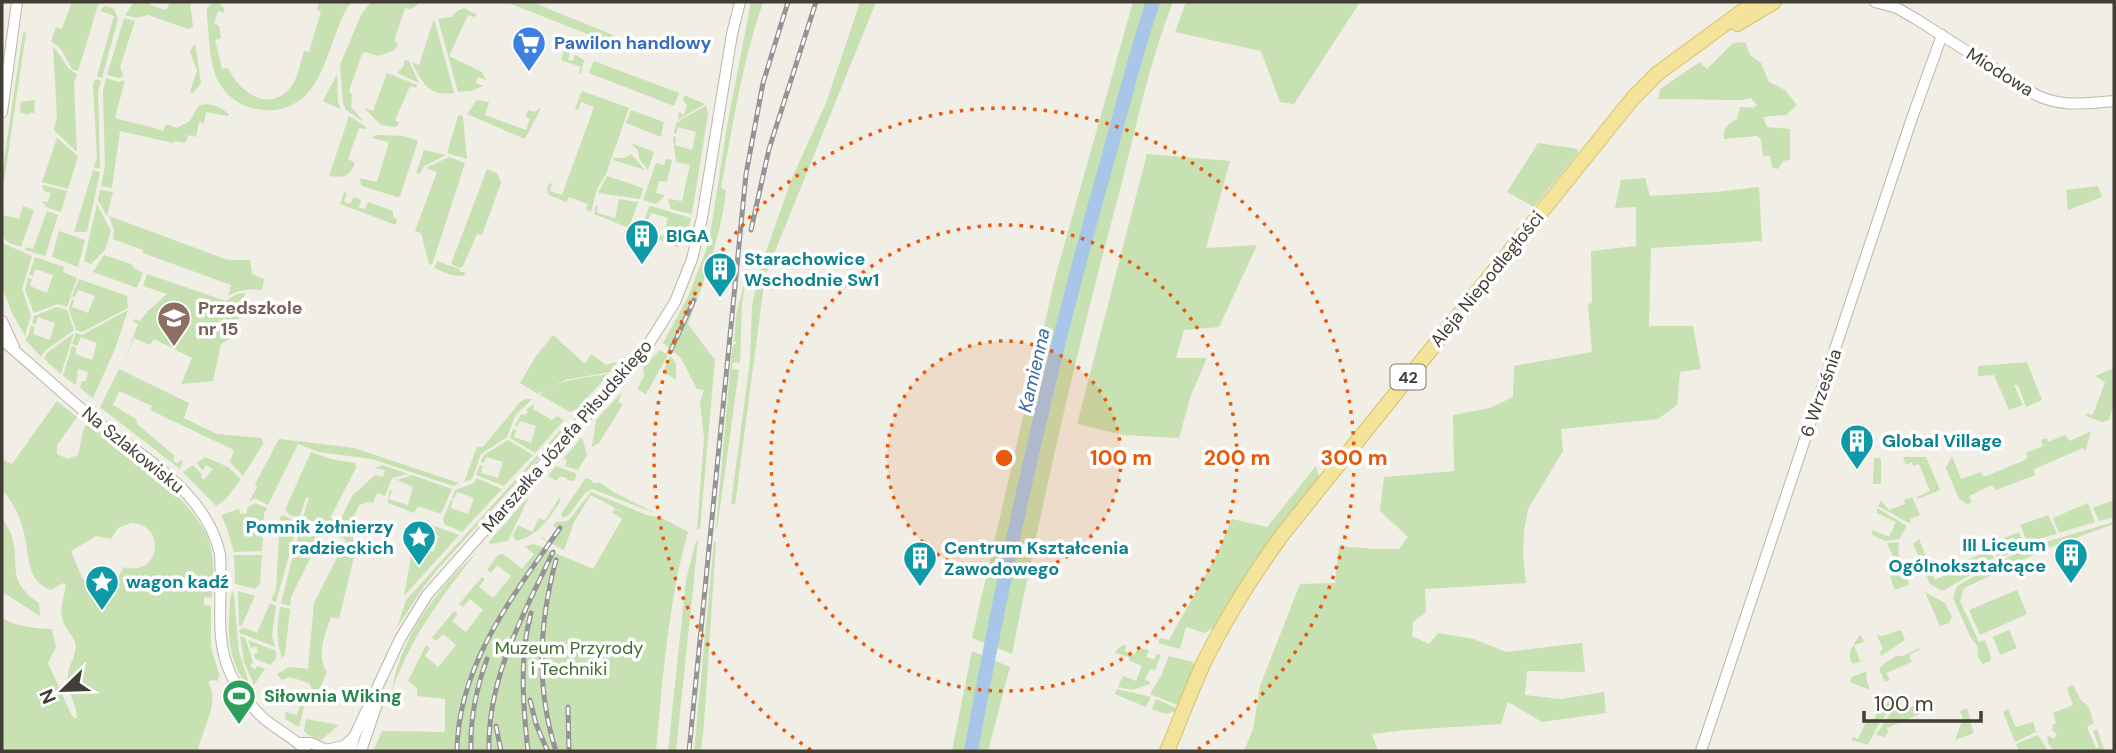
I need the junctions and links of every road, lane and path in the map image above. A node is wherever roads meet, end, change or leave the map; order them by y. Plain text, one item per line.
1 (17, 2) edge
2 (740, 2) edge
3 (1774, 2) edge
4 (1874, 2) edge
5 (1750, 4) edge
6 (1894, 5) edge
7 (1942, 35) junction
8 (1702, 42) junction
9 (2114, 101) edge
10 (2, 112) edge
11 (2, 321) edge
12 (2, 340) edge
13 (17, 353) junction
14 (389, 665) junction
15 (354, 737) junction
16 (303, 747) edge
17 (328, 750) edge
18 (351, 751) edge
19 (361, 751) edge
20 (1167, 751) edge
21 (1701, 751) edge

1 - 10 street
2 - 14 street, Marszałka Józefa Piłsudskiego
3 - 8 main road, Aleja Niepodległości / 42
4 - 6 street, Miodowa
5 - 8 main road, Aleja Niepodległości / 42
6 - 7 street, Miodowa
7 - 9 street, Miodowa
7 - 21 street, 6 Września
8 - 20 main road, Aleja Niepodległości / 42
11 - 13 street, Na Szlakowisku
12 - 13 street, Na Szlakowisku
13 - 16 street, Na Szlakowisku
14 - 15 street, Marszałka Józefa Piłsudskiego
14 - 19 street, Marszałka Józefa Piłsudskiego
15 - 17 street, Na Szlakowisku
15 - 18 street, Marszałka Józefa Piłsudskiego
16 - 17 street, Na Szlakowisku

